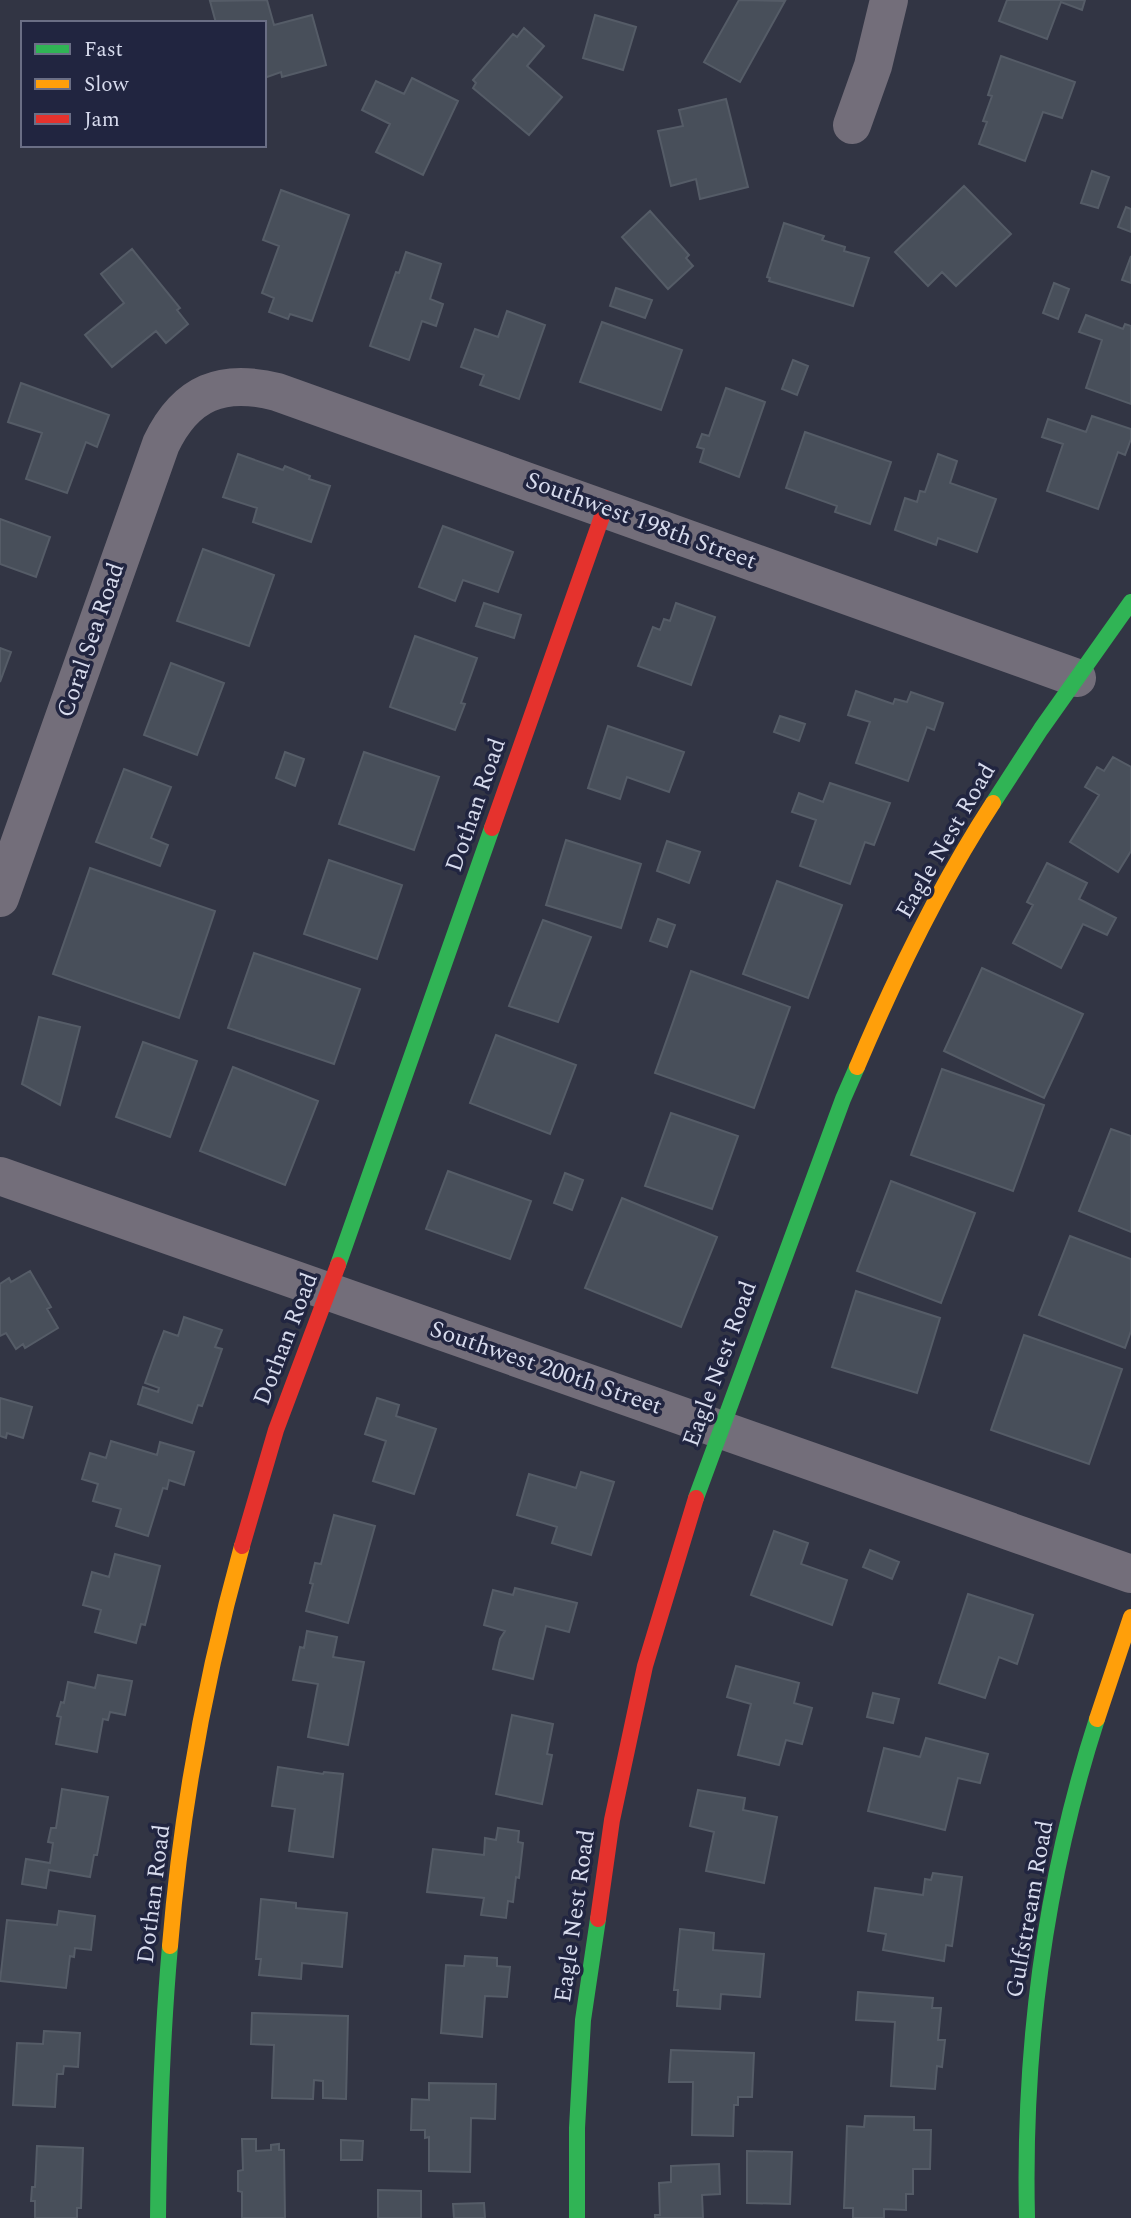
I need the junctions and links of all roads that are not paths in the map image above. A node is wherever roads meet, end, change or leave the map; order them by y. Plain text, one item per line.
1 (889, 0) edge
2 (852, 125) dead end
3 (202, 396) joint
4 (605, 508) junction
5 (1131, 602) edge
6 (1077, 678) junction
7 (0, 898) edge
8 (0, 1176) edge
9 (328, 1292) junction
10 (721, 1430) junction
11 (1131, 1574) edge
12 (1131, 1617) edge
13 (158, 2218) edge
14 (577, 2218) edge
15 (1027, 2218) edge

1 - 2 street
3 - 4 street, Southwest 198th Street
3 - 7 street, Coral Sea Road
4 - 6 street, Southwest 198th Street
4 - 9 street, Dothan Road
5 - 6 street, Eagle Nest Road
6 - 10 street, Eagle Nest Road
8 - 9 street, Southwest 200th Street
9 - 10 street, Southwest 200th Street
9 - 13 street, Dothan Road
10 - 11 street, Southwest 200th Street
10 - 14 street, Eagle Nest Road
12 - 15 street, Gulfstream Road

